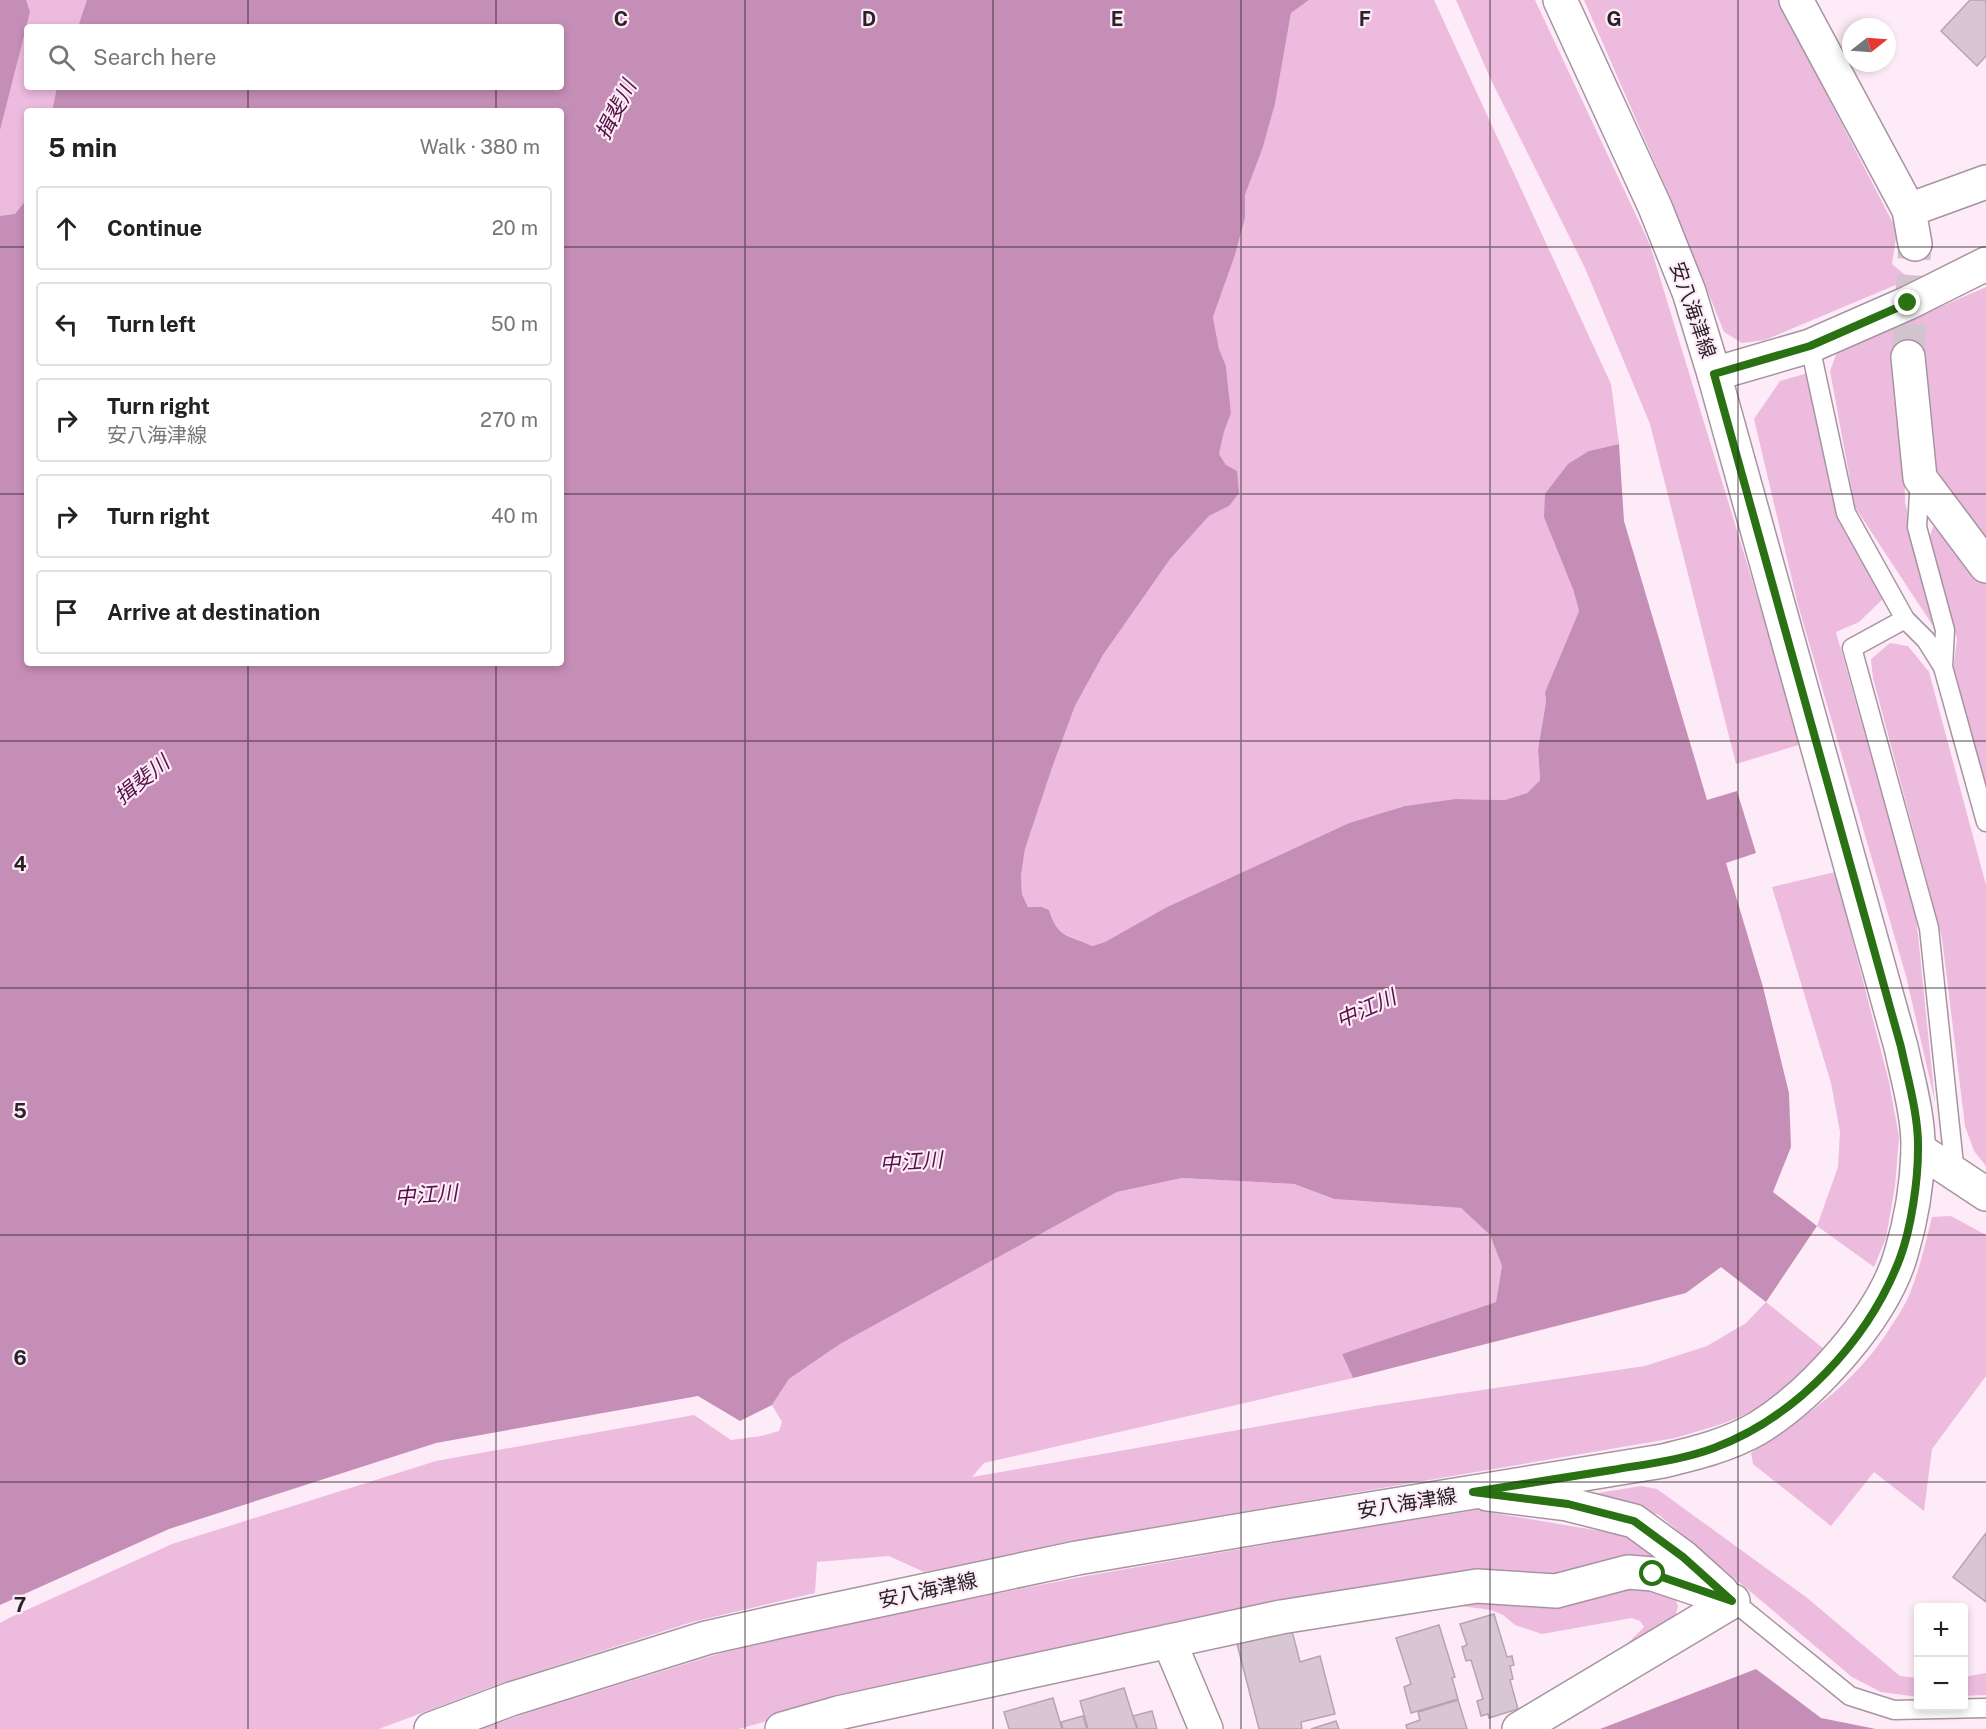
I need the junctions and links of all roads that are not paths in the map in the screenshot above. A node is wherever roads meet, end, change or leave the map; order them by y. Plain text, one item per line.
1 (1560, 0) edge
2 (1796, 0) edge
3 (1986, 182) edge
4 (1909, 210) junction
5 (1915, 244) tunnel mouth
6 (1986, 264) edge
7 (1810, 346) junction
8 (1908, 357) tunnel mouth
9 (1714, 374) junction
10 (1920, 478) junction
11 (1986, 566) edge
12 (1905, 619) junction
13 (1943, 667) junction
14 (1985, 817) edge
15 (1918, 1149) junction
16 (1955, 1174) junction
17 (1986, 1194) edge
18 (1473, 1492) junction
19 (1732, 1601) junction
20 (1169, 1641) junction
21 (1986, 1708) edge
22 (431, 1729) edge
23 (782, 1729) edge
24 (1206, 1729) edge
25 (1519, 1729) edge

1 - 9 main road, 安八海津線
2 - 4 main road
3 - 4 main road
4 - 5 main road
6 - 7 main road
7 - 9 main road
7 - 12 lane
8 - 10 main road
9 - 15 main road, 安八海津線
10 - 11 main road
10 - 13 lane
12 - 13 lane
12 - 16 lane
13 - 14 lane
15 - 16 main road
15 - 18 main road, 安八海津線
16 - 17 main road
18 - 19 main road
18 - 22 main road, 安八海津線
19 - 20 main road
19 - 21 lane
19 - 25 main road
20 - 23 main road
20 - 24 main road

